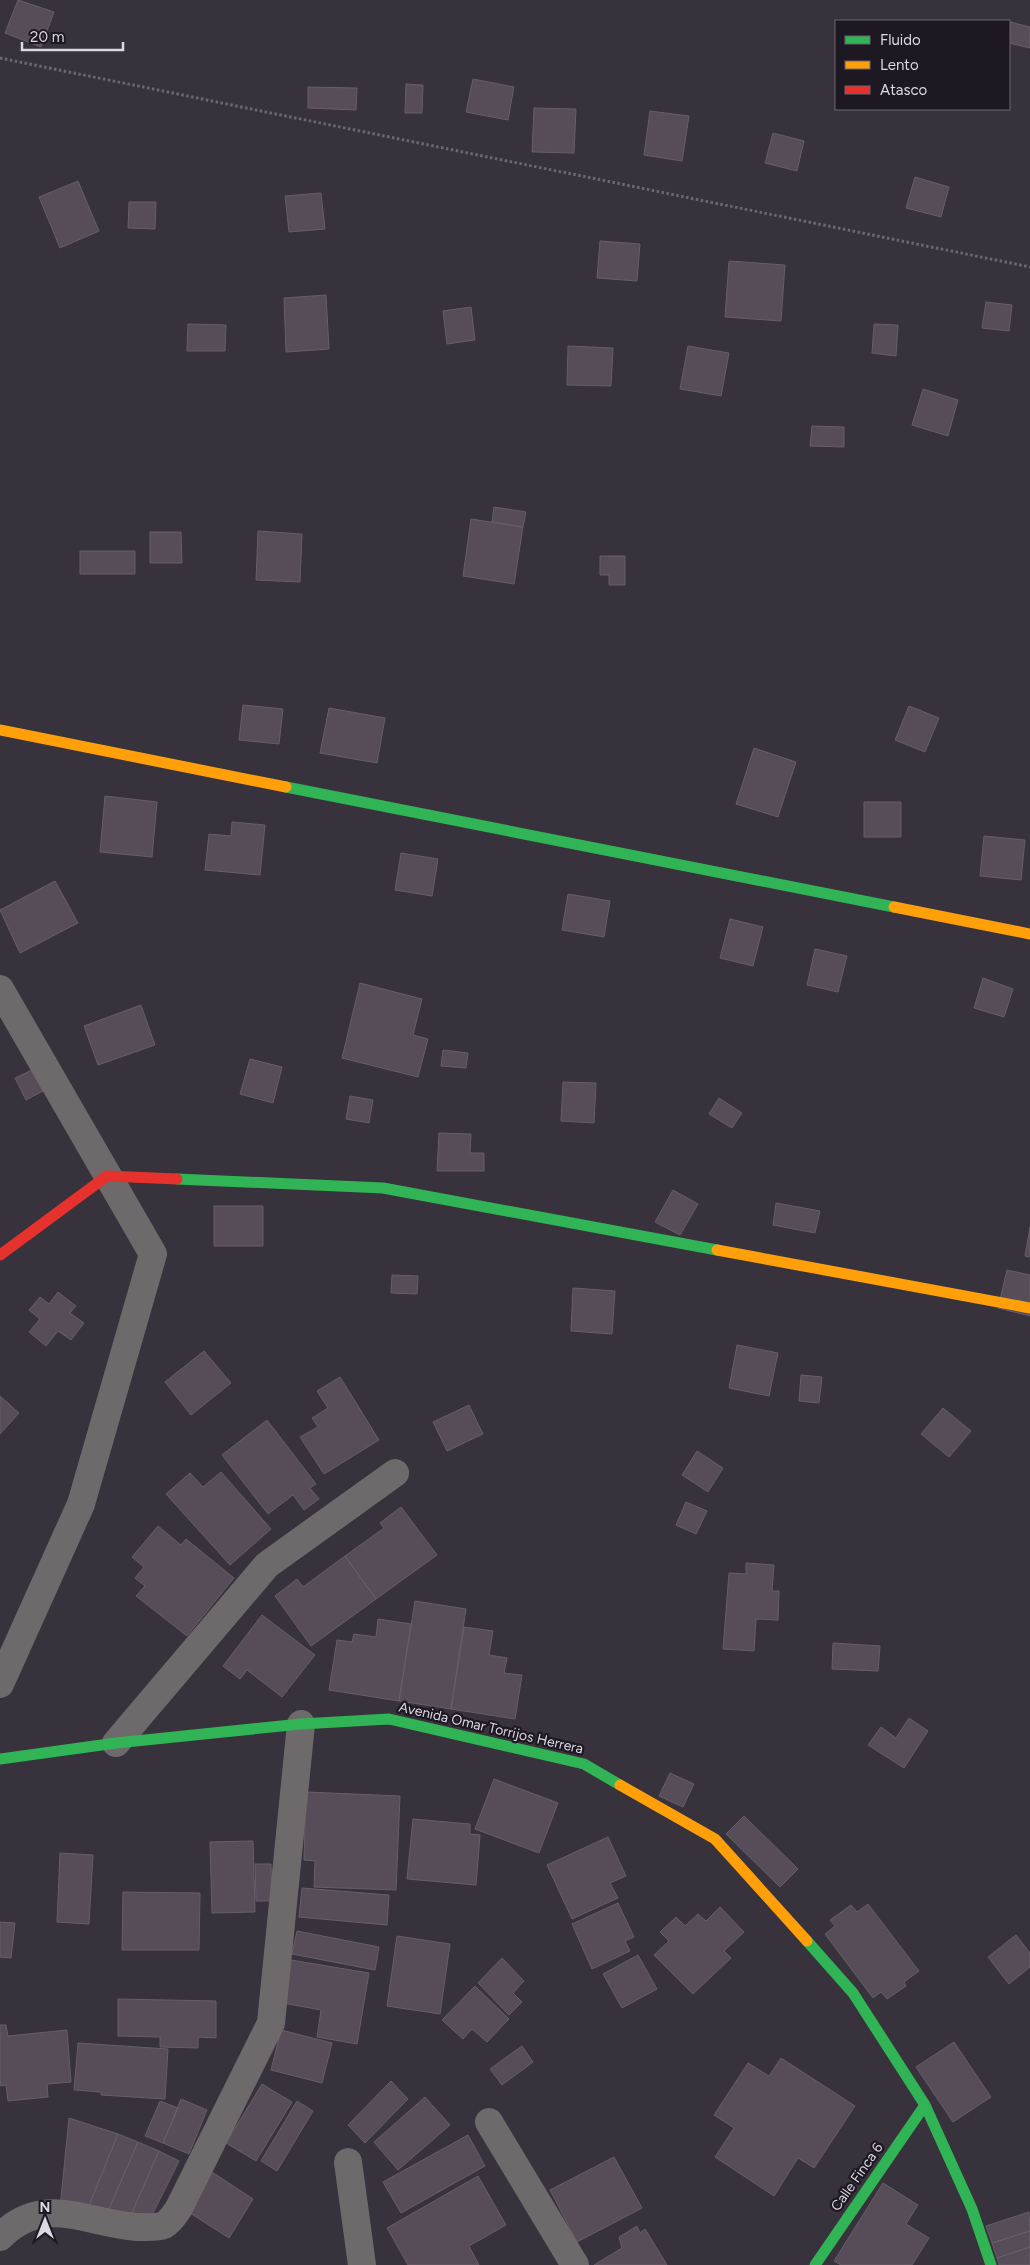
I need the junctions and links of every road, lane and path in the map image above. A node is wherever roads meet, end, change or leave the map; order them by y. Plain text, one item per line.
1 (0, 58) edge
2 (1030, 267) edge
3 (0, 730) edge
4 (1030, 934) edge
5 (0, 988) edge
6 (107, 1176) junction
7 (0, 1256) edge
8 (1030, 1308) edge
9 (394, 1473) dead end
10 (0, 1684) edge
11 (301, 1724) junction
12 (116, 1743) junction
13 (0, 1759) edge
14 (925, 2105) junction
15 (489, 2122) dead end
16 (348, 2162) dead end
17 (4, 2228) edge
18 (362, 2265) edge
19 (575, 2265) edge
20 (815, 2265) edge
21 (991, 2265) edge

1 - 2 path
3 - 4 street
5 - 6 street
6 - 7 street
6 - 8 street
6 - 10 street
9 - 12 street
11 - 12 street, Avenida Omar Torrijos Herrera
11 - 14 street, Avenida Omar Torrijos Herrera
11 - 17 street
12 - 13 street, Avenida Omar Torrijos Herrera
14 - 20 street, Calle Finca 6
14 - 21 street, Avenida Omar Torrijos Herrera
15 - 19 street
16 - 18 street

